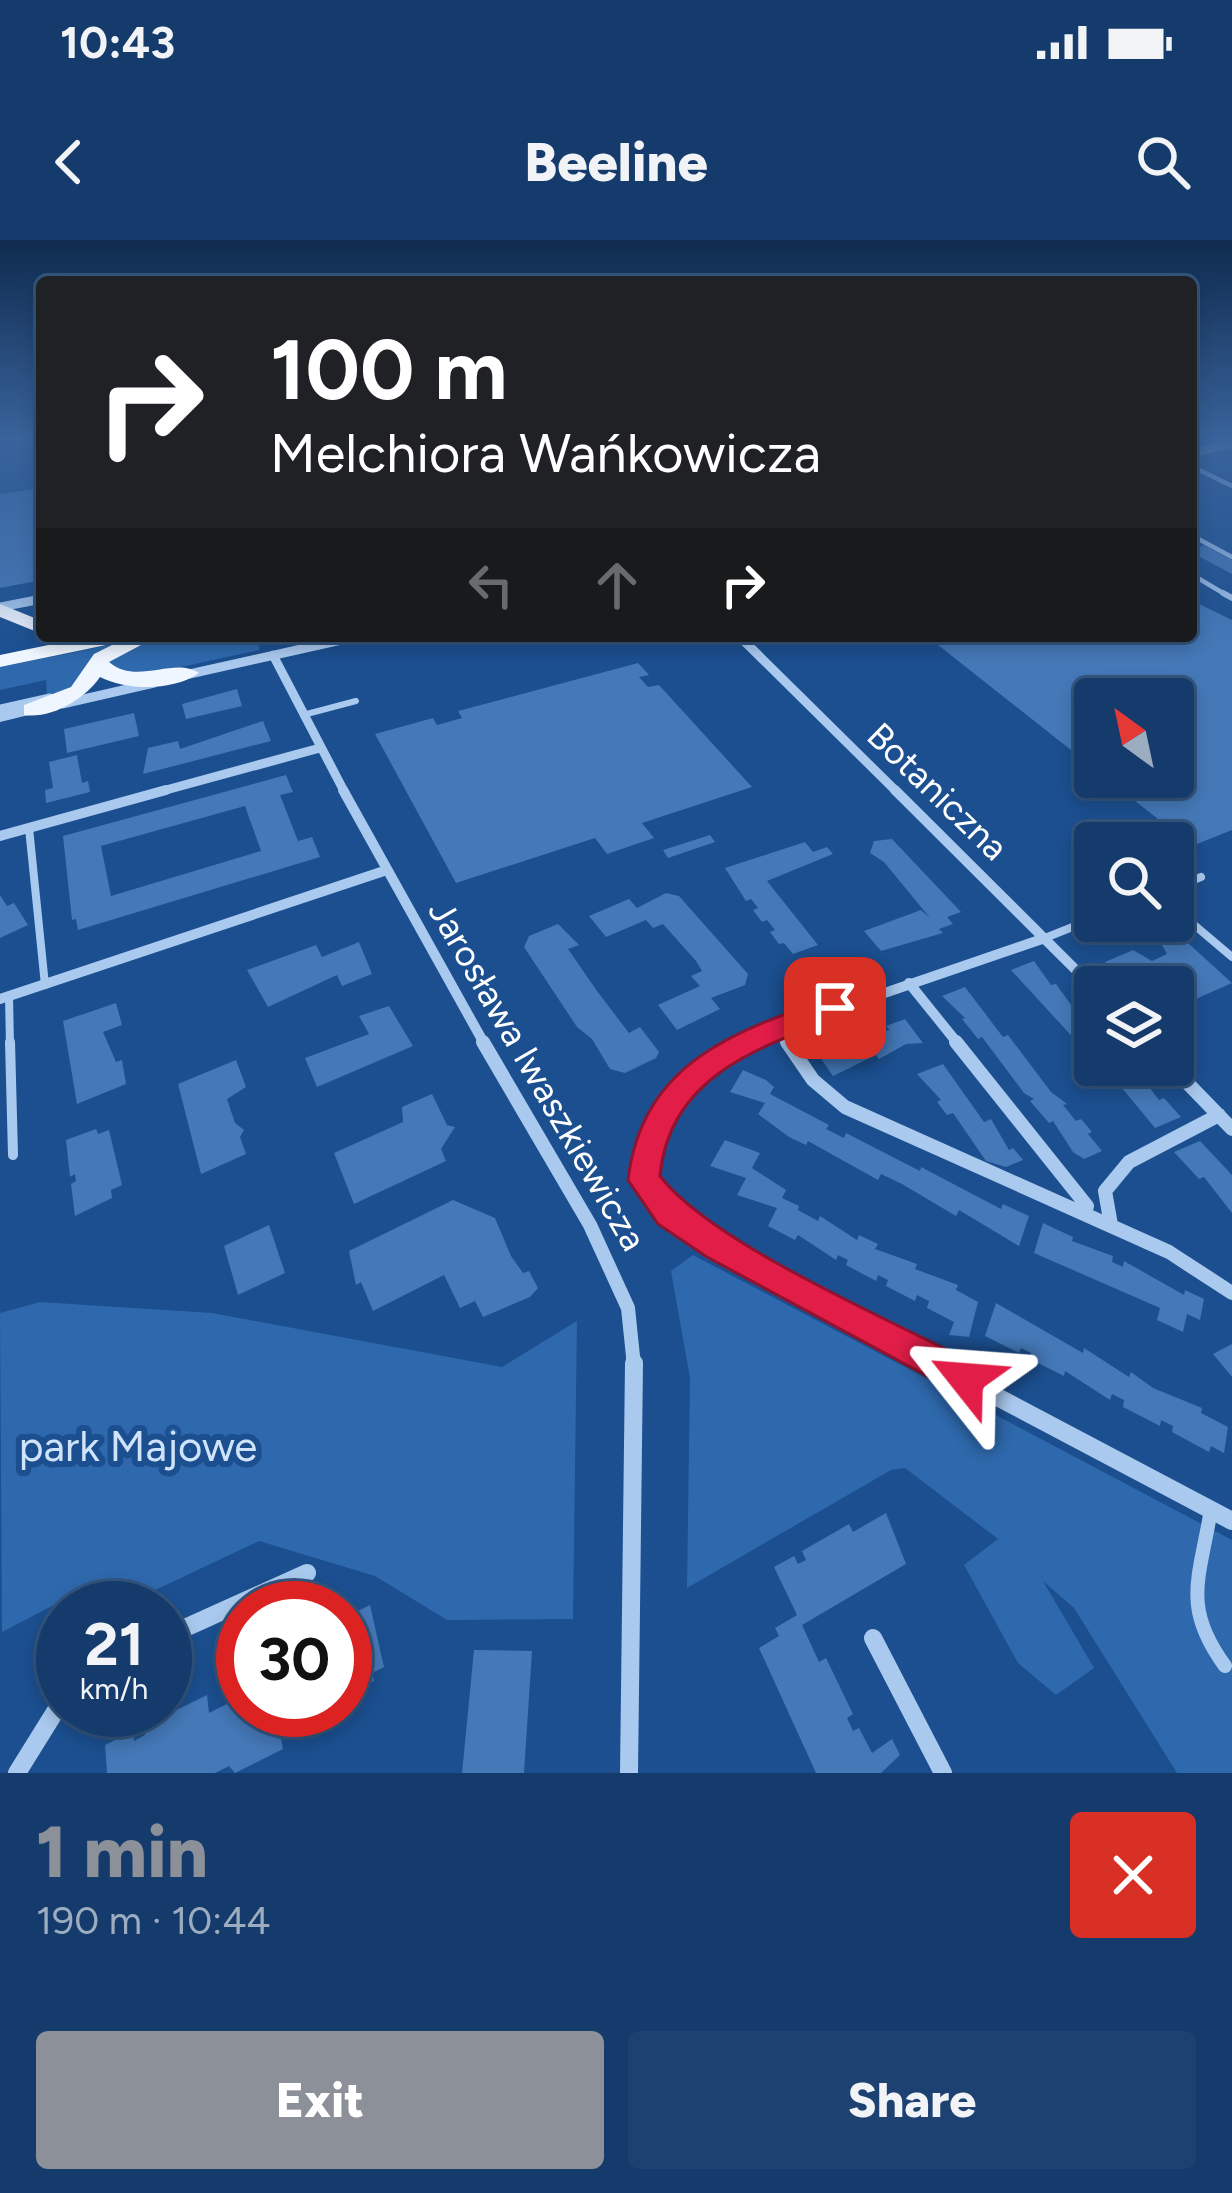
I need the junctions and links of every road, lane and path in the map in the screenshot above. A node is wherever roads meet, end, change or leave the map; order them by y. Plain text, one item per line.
1 (1197, 538) edge
2 (1232, 557) edge
3 (1197, 578) edge
4 (1232, 598) edge
5 (36, 604) edge
6 (2, 610) edge
7 (34, 626) edge
8 (36, 639) edge
9 (93, 642) edge
10 (137, 642) edge
11 (332, 642) edge
12 (745, 642) edge
13 (0, 646) edge
14 (273, 655) junction
15 (0, 661) edge
16 (98, 663) junction
17 (222, 666) junction
18 (188, 673) junction
19 (79, 692) junction
20 (356, 701) dead end
21 (32, 710) junction
22 (0, 713) edge
23 (303, 715) junction
24 (320, 748) junction
25 (28, 828) junction
26 (0, 836) edge
27 (384, 871) junction
28 (1202, 877) dead end
29 (1194, 880) edge
30 (1194, 925) edge
31 (1074, 926) edge
32 (1045, 938) junction
33 (1232, 957) edge
34 (1074, 968) edge
35 (909, 983) junction
36 (45, 985) junction
37 (4, 998) edge
38 (776, 1028) junction
39 (1191, 1086) edge
40 (1219, 1115) junction
41 (1232, 1129) edge
42 (13, 1155) dead end
43 (1085, 1214) junction
44 (1111, 1226) junction
45 (1232, 1293) edge
46 (1210, 1509) junction
47 (1232, 1521) edge
48 (307, 1573) dead end
49 (192, 1625) edge
50 (873, 1638) dead end
51 (1225, 1666) dead end
52 (39, 1737) edge
53 (17, 1773) edge
54 (629, 1773) edge
55 (943, 1773) edge

1 - 2 lane
3 - 4 lane
5 - 6 street
6 - 7 main road
8 - 13 main road
9 - 15 main road
10 - 16 main road
11 - 14 street
12 - 32 street, Botaniczna
14 - 17 street
14 - 23 street, Jarosława Iwaszkiewicza
16 - 18 main road
16 - 19 main road
17 - 18 street
17 - 21 street
18 - 19 street
19 - 21 main road
19 - 22 street
20 - 23 lane
21 - 22 street
23 - 24 street, Jarosława Iwaszkiewicza
24 - 25 street
24 - 27 street, Jarosława Iwaszkiewicza
25 - 26 street
25 - 36 lane
27 - 36 street
27 - 54 street, Jarosława Iwaszkiewicza
28 - 29 lane
30 - 33 lane
31 - 32 lane
32 - 34 street, Botaniczna
32 - 35 street
35 - 38 street
35 - 43 street
36 - 37 street
37 - 42 lane
38 - 43 street
38 - 46 street
39 - 40 street
40 - 41 street
40 - 44 street
43 - 44 street
44 - 45 street
46 - 47 street
46 - 51 lane
48 - 49 street
50 - 55 street
52 - 53 street

